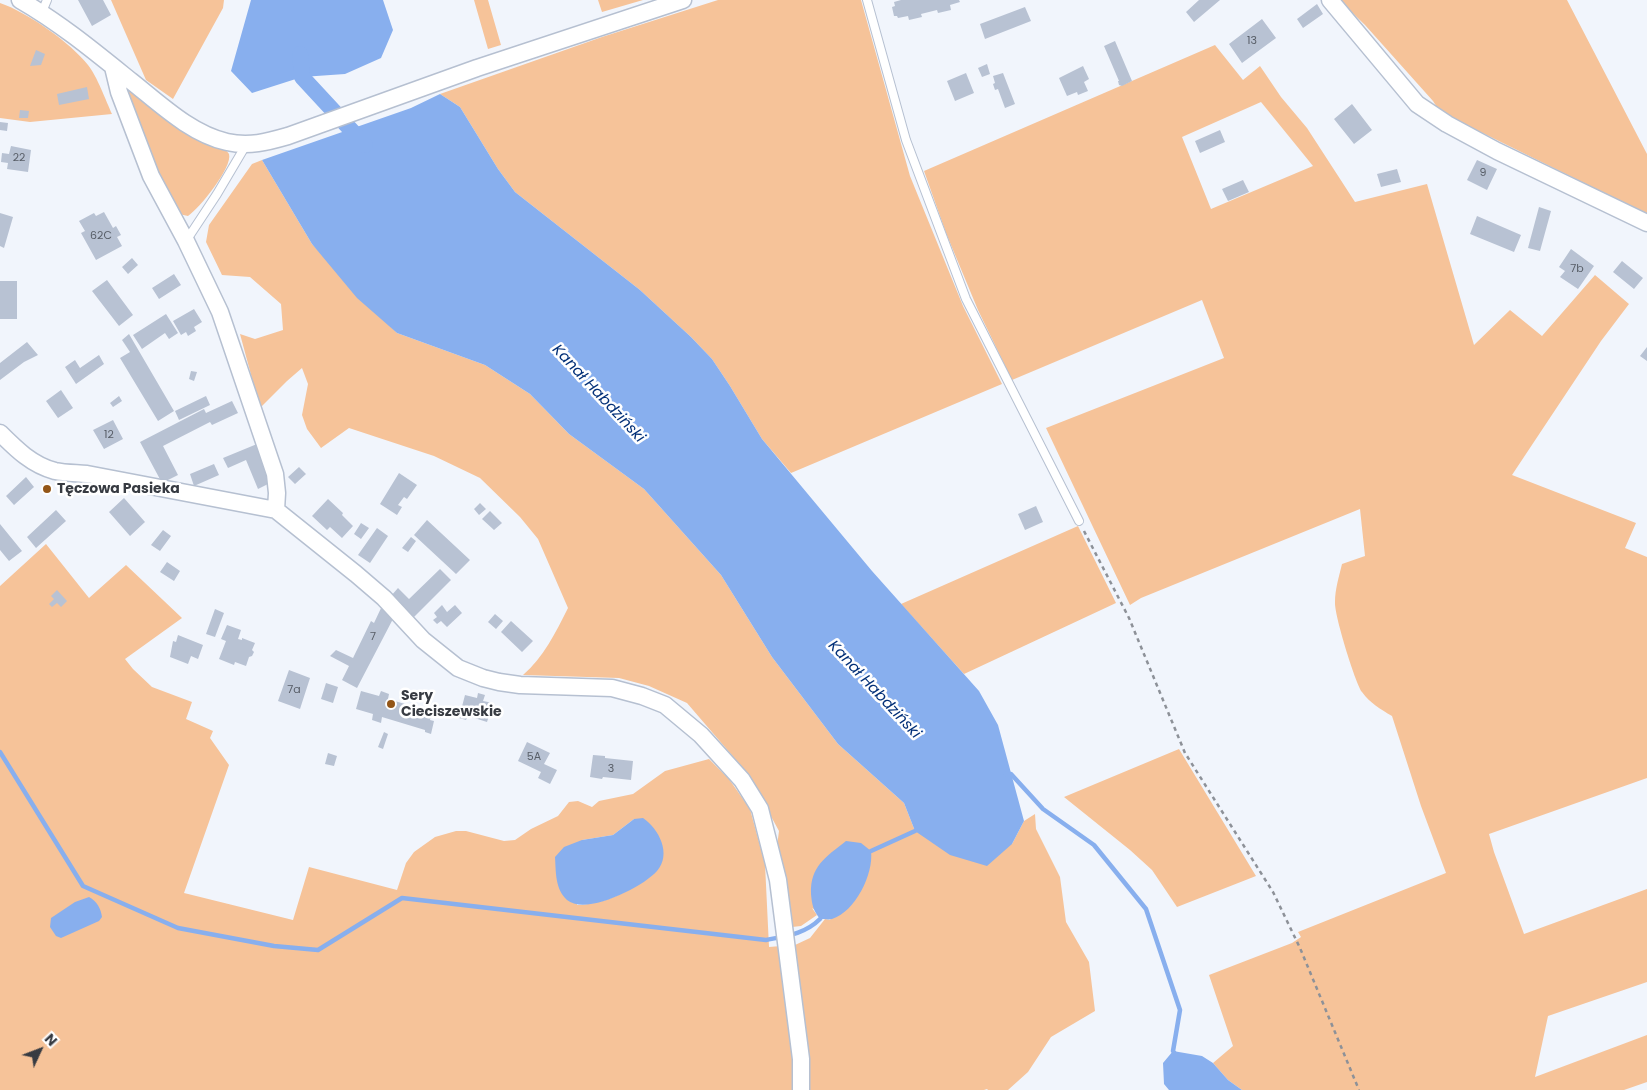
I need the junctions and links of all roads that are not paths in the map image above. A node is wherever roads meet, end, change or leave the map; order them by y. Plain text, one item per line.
1 (20, 0) edge
2 (683, 0) edge
3 (866, 0) edge
4 (1330, 0) edge
5 (44, 6) edge
6 (113, 67) junction
7 (246, 145) junction
8 (1647, 223) edge
9 (186, 241) junction
10 (0, 433) edge
11 (276, 510) junction
12 (1079, 521) road end
13 (801, 1090) edge

1 - 5 street
2 - 7 street
3 - 12 lane
4 - 8 street
5 - 6 street
6 - 7 street
6 - 9 street
7 - 9 lane
9 - 11 street
10 - 11 street
11 - 13 street

